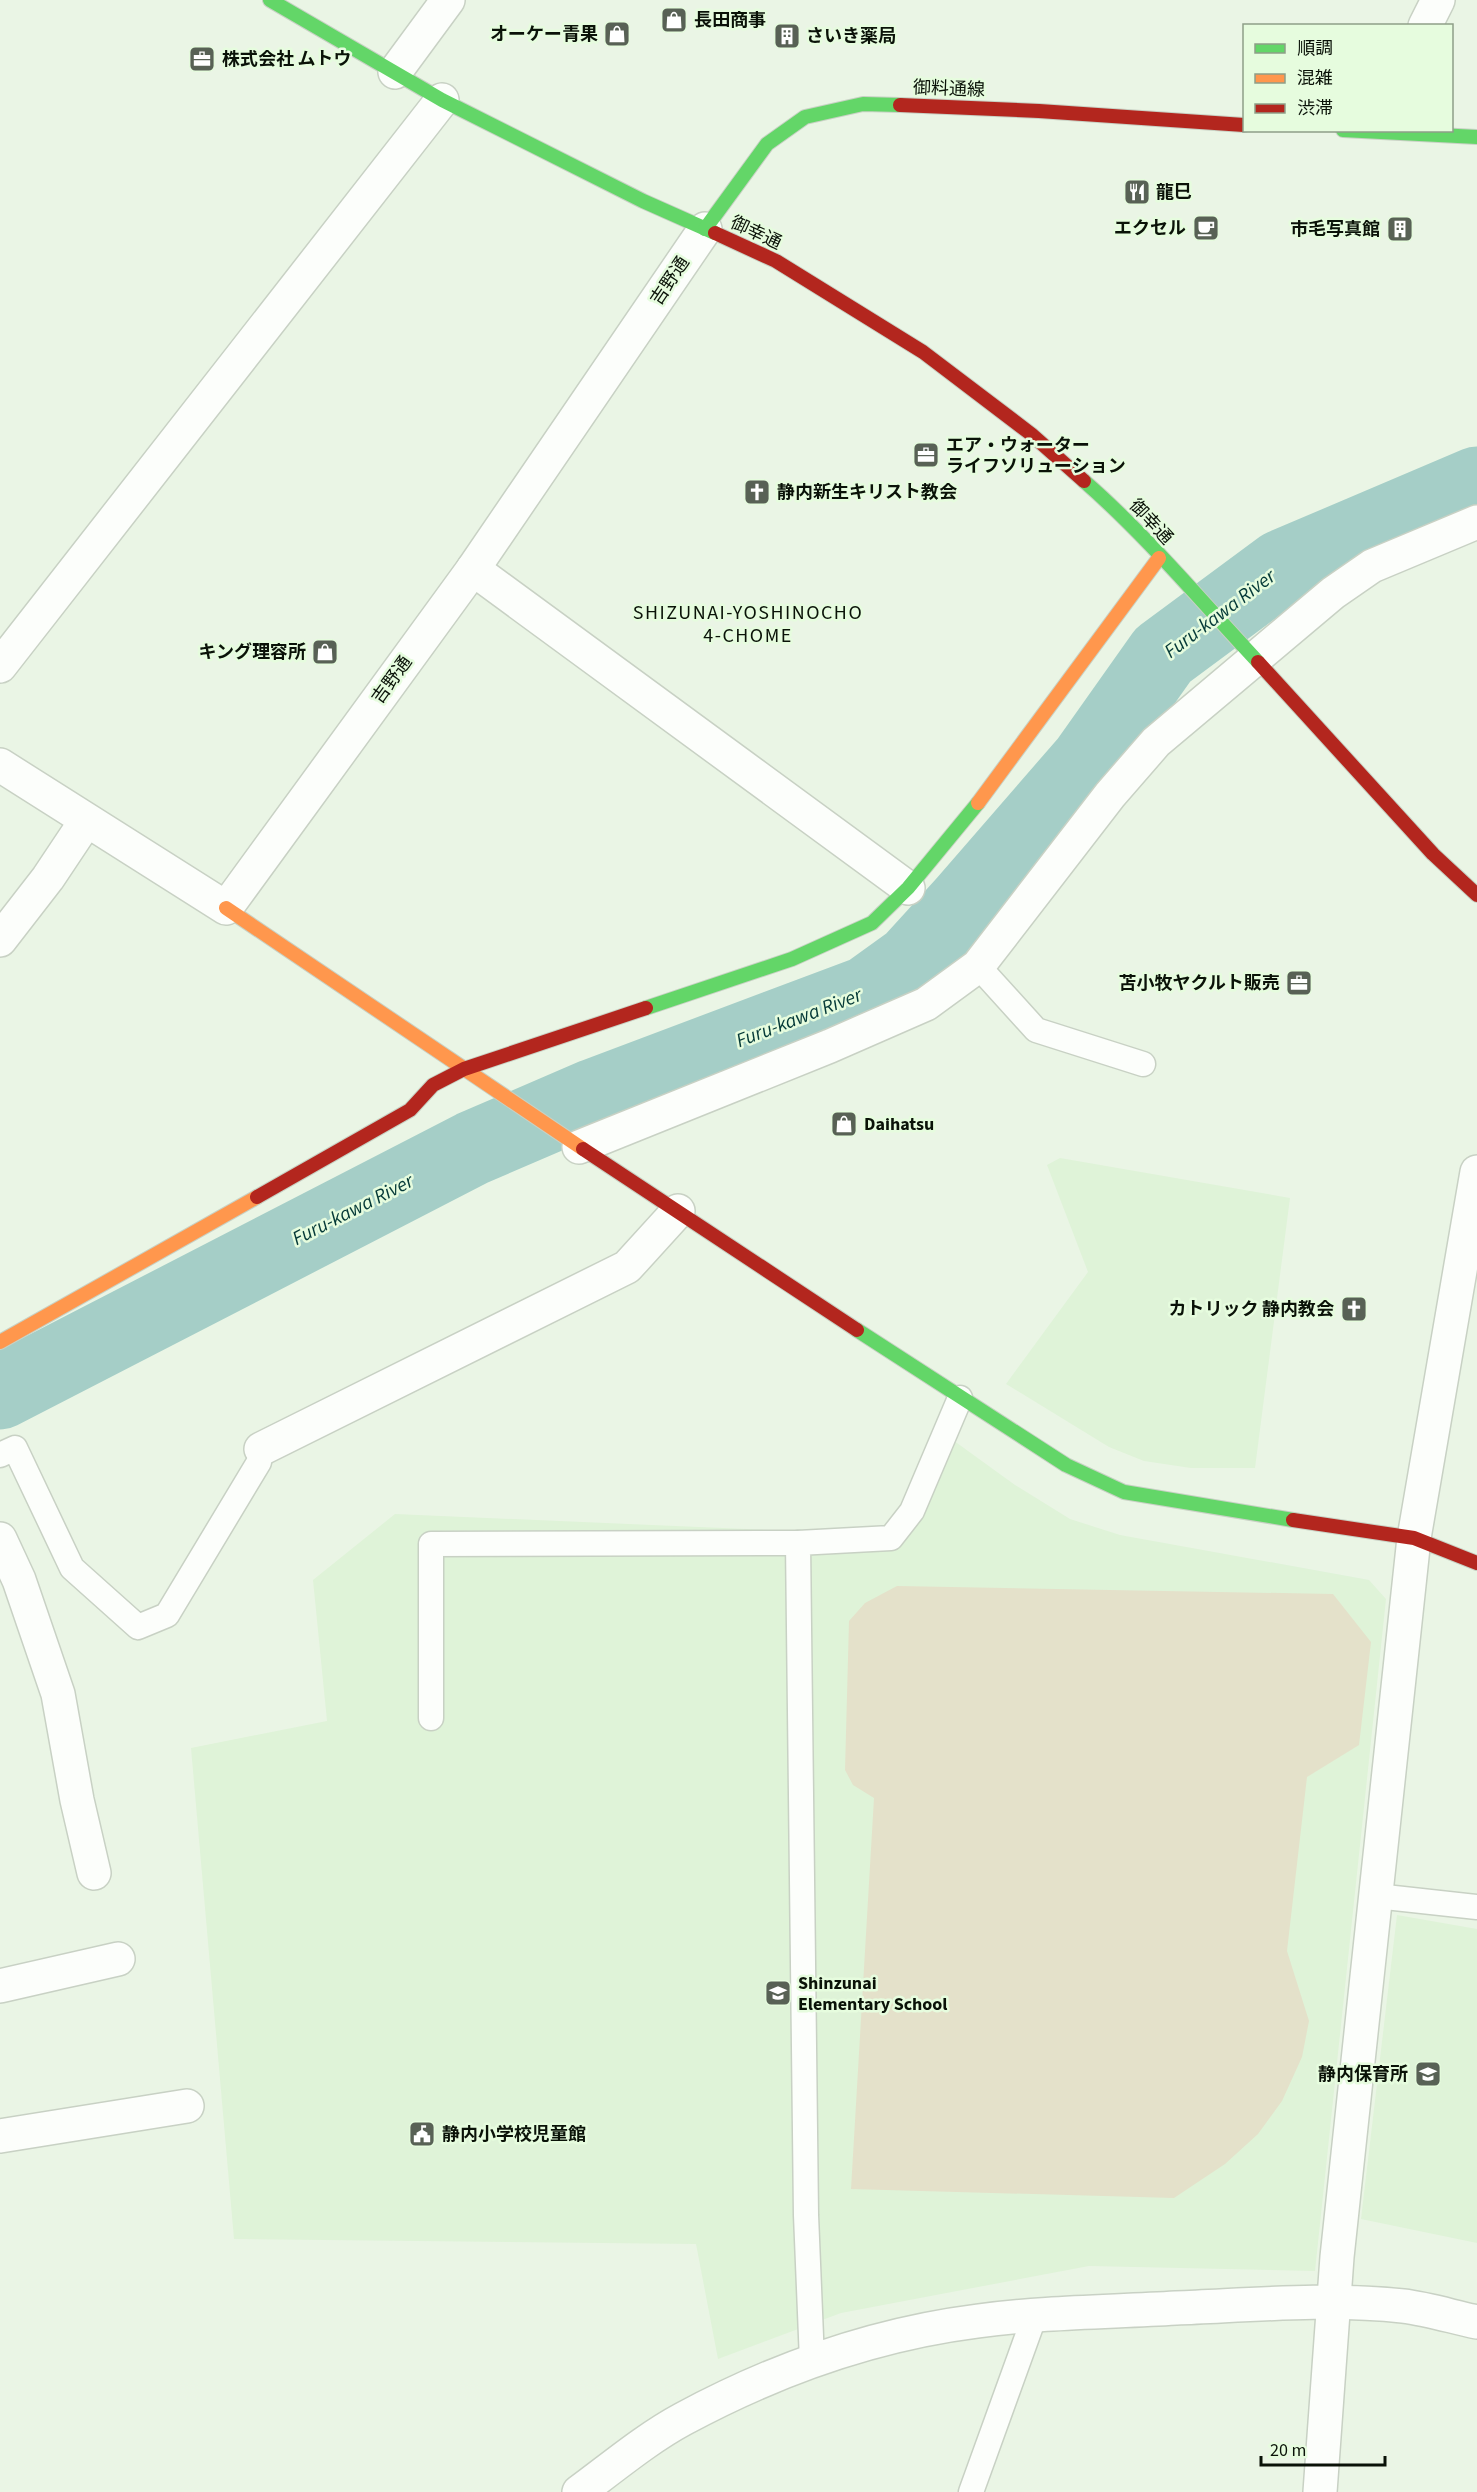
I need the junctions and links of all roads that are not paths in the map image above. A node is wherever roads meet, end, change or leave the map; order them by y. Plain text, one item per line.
1 (270, 0) edge
2 (448, 0) edge
3 (1438, 0) edge
4 (1426, 24) edge
5 (395, 72) junction
6 (442, 100) junction
7 (1243, 125) edge
8 (1403, 132) edge
9 (1477, 137) edge
10 (705, 229) junction
11 (1477, 522) edge
12 (1160, 558) junction
13 (473, 569) junction
14 (1247, 651) junction
15 (0, 666) edge
16 (0, 765) edge
17 (86, 820) junction
18 (908, 888) junction
19 (1477, 895) edge
20 (226, 908) junction
21 (0, 940) edge
22 (978, 966) junction
23 (1143, 1064) dead end
24 (464, 1070) junction
25 (572, 1142) junction
26 (1477, 1172) edge
27 (678, 1211) junction
28 (1468, 1292) edge
29 (0, 1342) edge
30 (960, 1398) junction
31 (261, 1449) joint
32 (0, 1455) edge
33 (1414, 1538) junction
34 (0, 1539) edge
35 (798, 1543) junction
36 (1477, 1563) edge
37 (431, 1718) dead end
38 (94, 1873) dead end
39 (1376, 1896) junction
40 (1477, 1906) edge
41 (118, 1959) dead end
42 (0, 1986) edge
43 (187, 2106) dead end
44 (0, 2136) edge
45 (1334, 2301) junction
46 (1035, 2315) junction
47 (1477, 2322) edge
48 (812, 2361) junction
49 (579, 2492) edge
50 (971, 2492) edge
51 (1320, 2492) edge

1 - 5 street, 御幸通
2 - 5 street
3 - 4 street
5 - 6 street, 御幸通
6 - 10 street, 御幸通
6 - 15 street
7 - 10 street, 御料通線
8 - 9 street
10 - 12 street, 御幸通
10 - 13 street, 吉野通
11 - 14 street
12 - 14 street, 御幸通
12 - 18 street
13 - 18 street
13 - 20 street, 吉野通
14 - 19 street
14 - 22 street
16 - 17 street
17 - 20 street
17 - 21 street
18 - 24 street
20 - 24 street
22 - 23 lane
22 - 25 street
24 - 25 street
24 - 29 street
25 - 27 street
26 - 28 street
27 - 30 street
27 - 31 street
28 - 33 street
30 - 33 street
30 - 35 lane
31 - 32 lane
33 - 36 street
33 - 39 street
34 - 38 street
35 - 37 lane
35 - 48 lane
39 - 40 lane
39 - 45 street
41 - 42 street
43 - 44 street
45 - 46 street
45 - 47 street
45 - 51 street
46 - 48 street
46 - 50 lane
48 - 49 street

